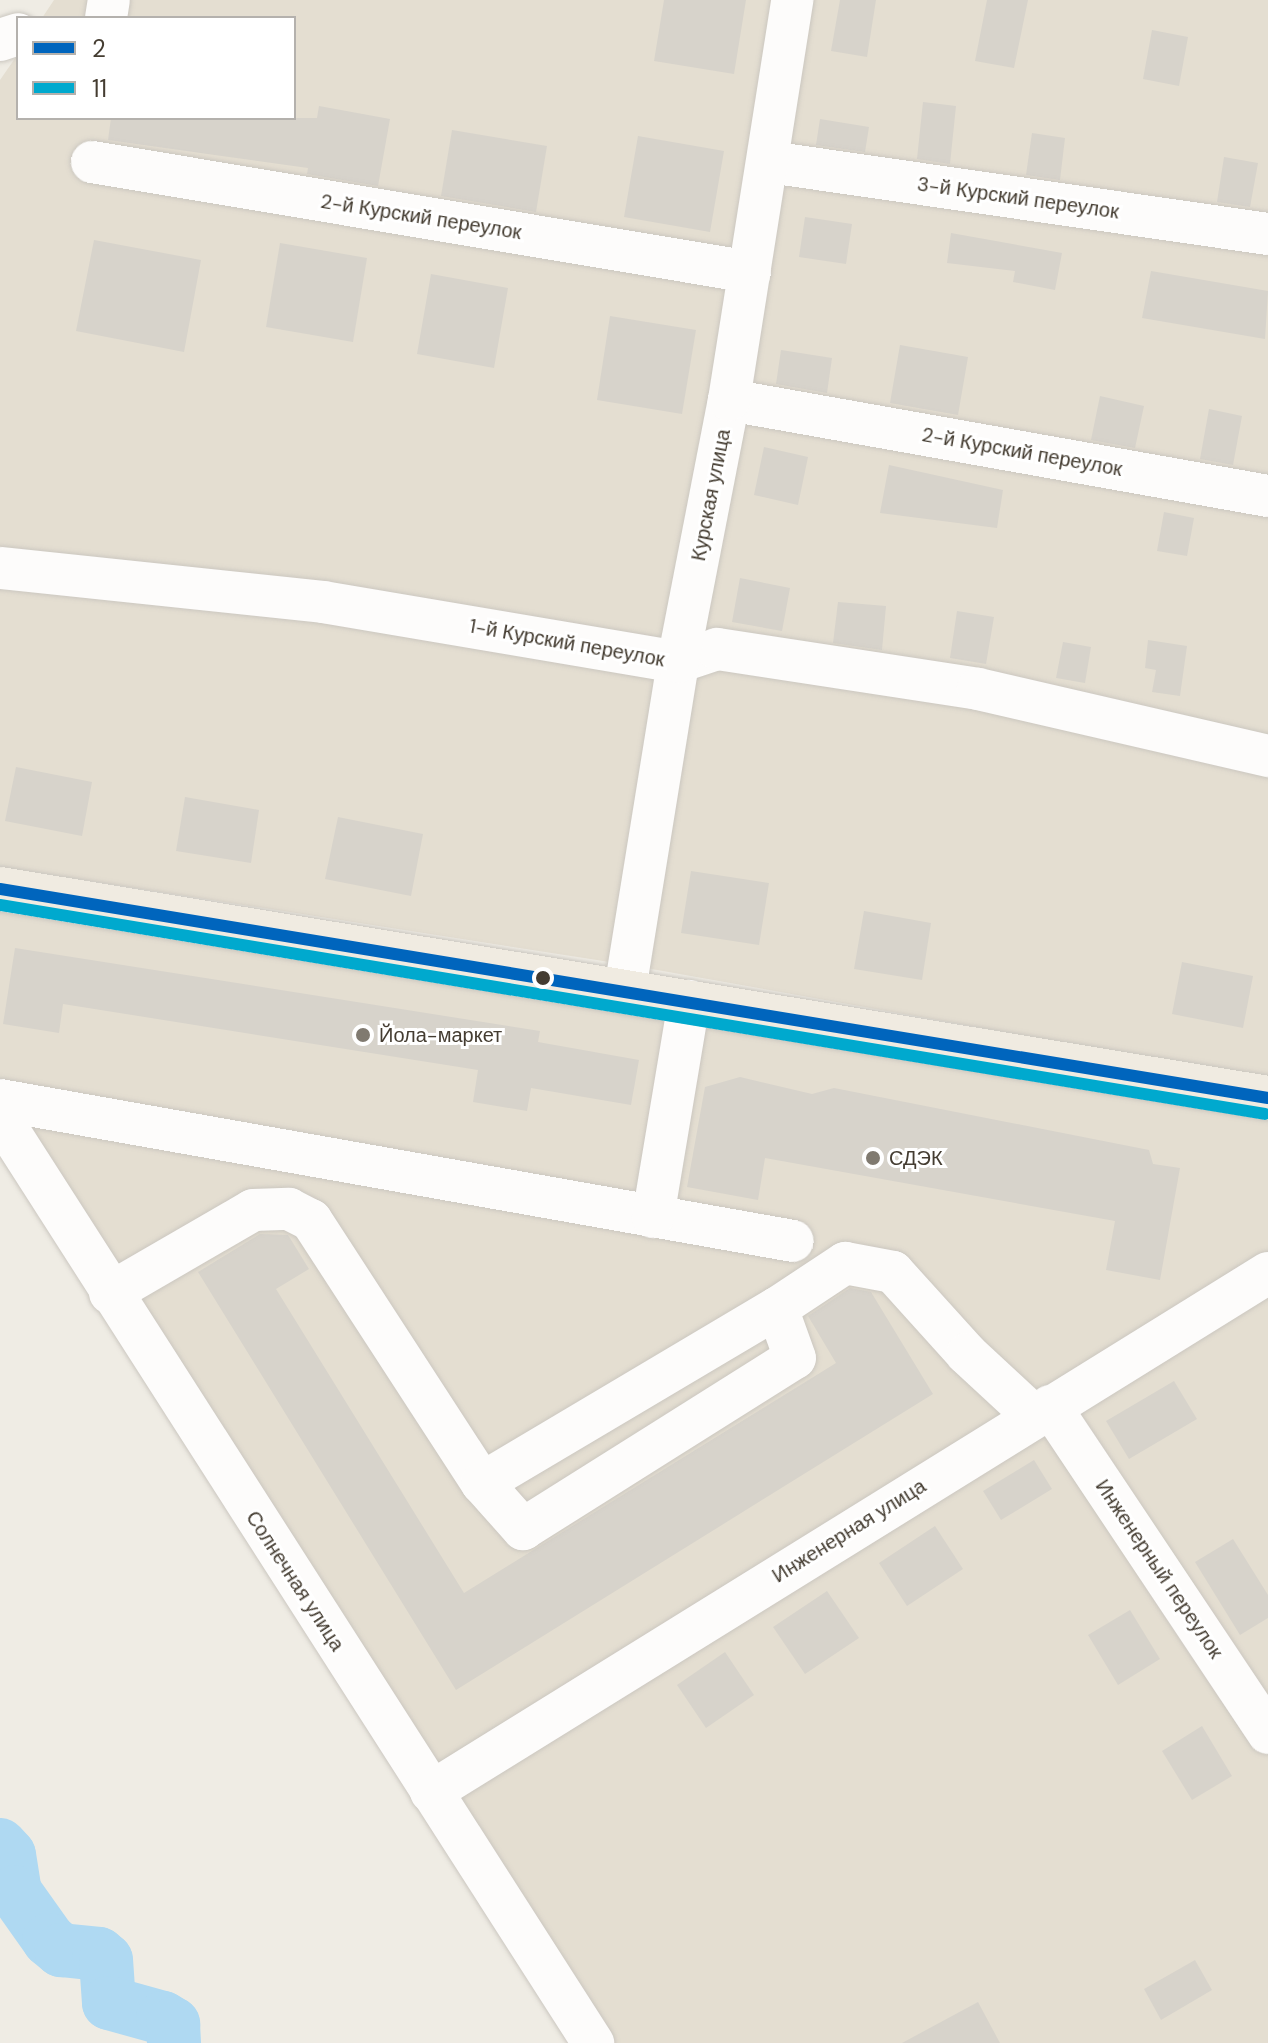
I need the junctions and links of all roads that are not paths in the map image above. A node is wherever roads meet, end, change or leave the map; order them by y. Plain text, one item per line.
1 (792, 0) edge
2 (92, 162) dead end
3 (769, 162) junction
4 (1268, 234) edge
5 (750, 272) junction
6 (729, 400) junction
7 (1268, 496) edge
8 (0, 568) edge
9 (678, 662) junction
10 (1268, 756) edge
11 (0, 889) edge
12 (625, 990) junction
13 (689, 1001) junction
14 (1268, 1098) edge
15 (0, 1100) edge
16 (0, 1117) edge
17 (653, 1217) junction
18 (793, 1241) dead end
19 (1268, 1273) edge
20 (110, 1293) junction
21 (777, 1308) junction
22 (1042, 1411) junction
23 (482, 1483) junction
24 (1268, 1733) edge
25 (431, 1792) junction
26 (593, 2043) edge

1 - 3 street, Курская улица
2 - 5 street, 2-й Курский переулок
3 - 4 street, 3-й Курский переулок
3 - 5 street, Курская улица
5 - 6 street, Курская улица
6 - 7 street, 2-й Курский переулок
6 - 9 street, Курская улица
8 - 9 street, 1-й Курский переулок
9 - 10 street, 1-й Курский переулок
9 - 12 street, Курская улица
11 - 12 main road
12 - 13 main road
13 - 14 main road
13 - 17 street
15 - 17 street
16 - 20 street, Солнечная улица
17 - 18 street
19 - 22 street, Инженерная улица
20 - 23 street
20 - 25 street, Солнечная улица
21 - 22 street, Инженерный переулок
21 - 23 street, Инженерный переулок
21 - 23 street
22 - 24 street, Инженерный переулок
22 - 25 street, Инженерная улица
25 - 26 street, Солнечная улица

